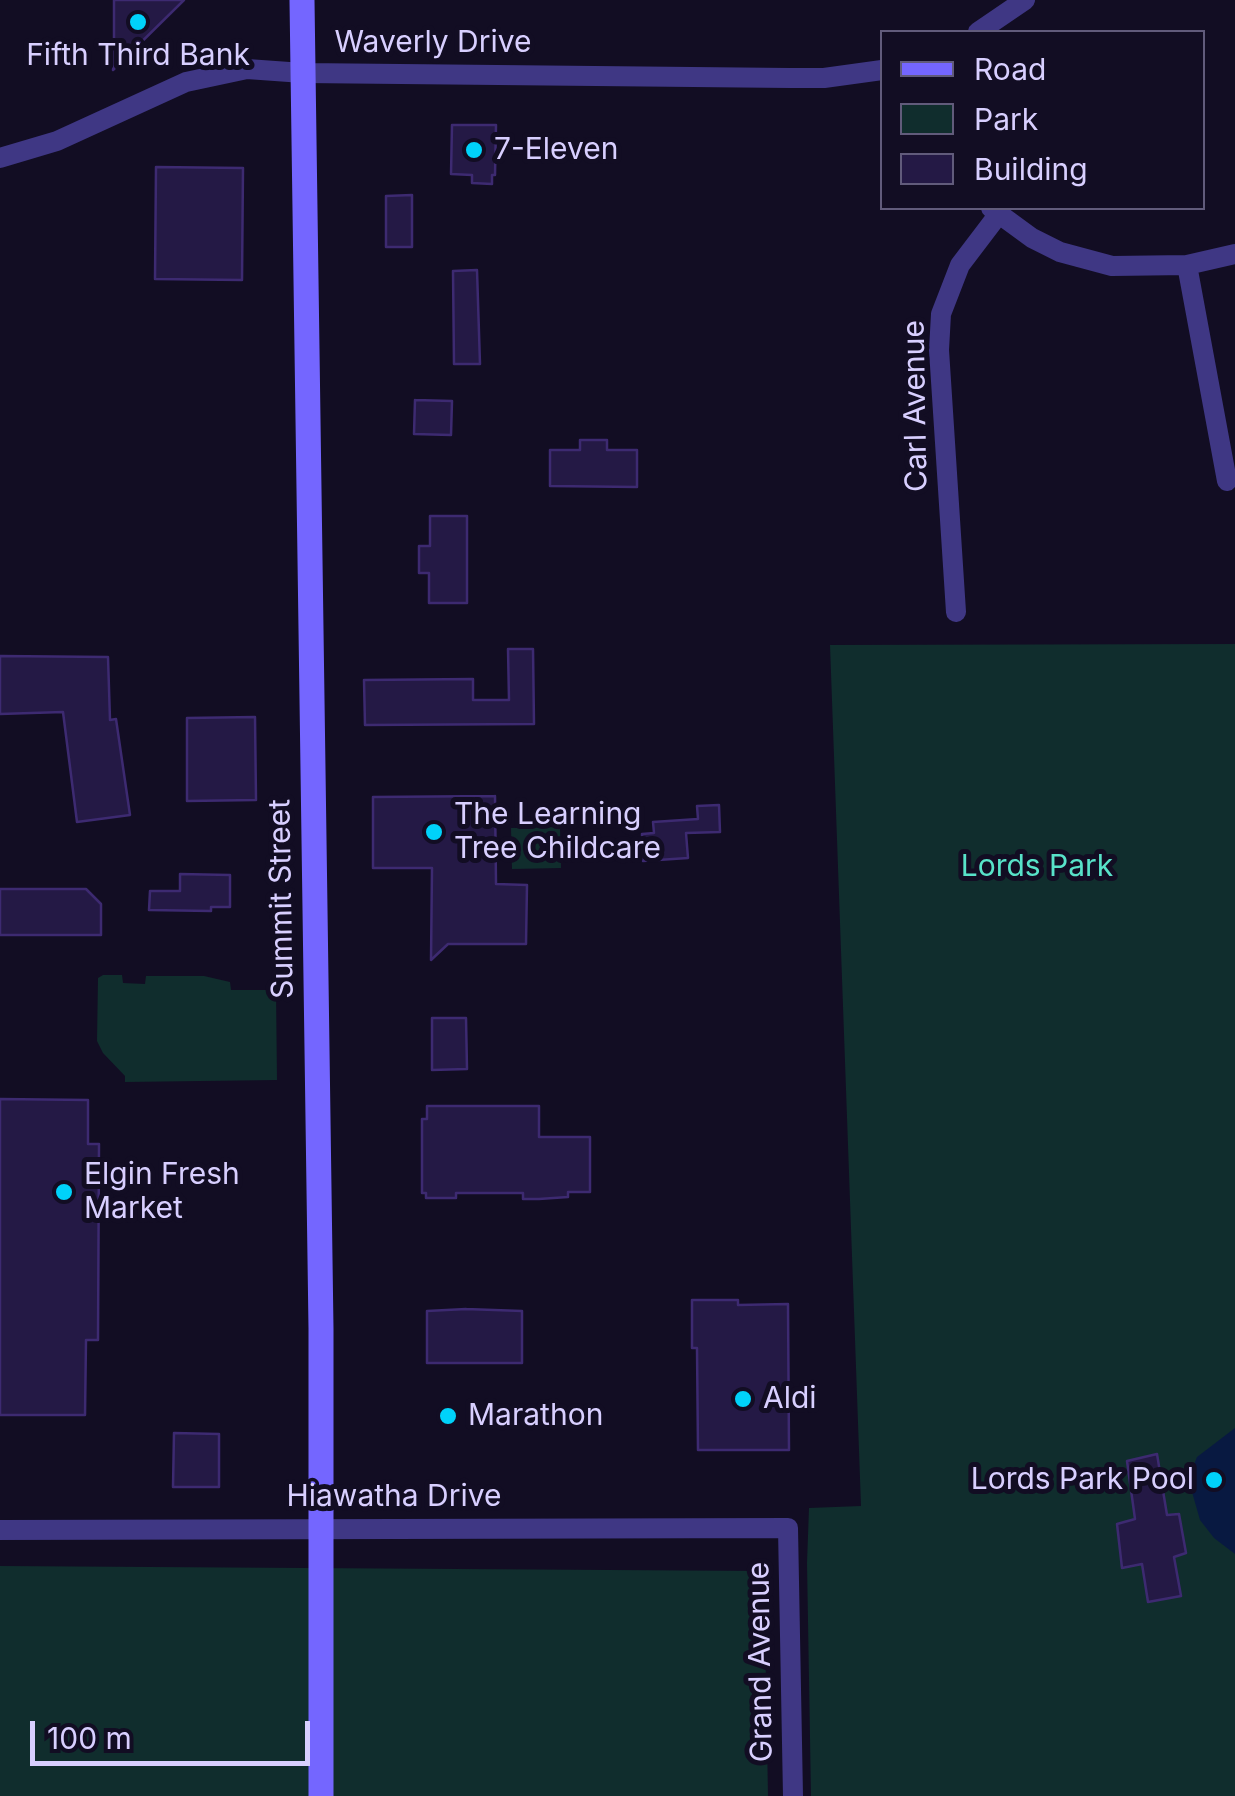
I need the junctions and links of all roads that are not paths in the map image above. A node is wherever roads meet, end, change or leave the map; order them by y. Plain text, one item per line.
1 (302, 0) edge
2 (1025, 0) edge
3 (981, 30) edge
4 (880, 70) edge
5 (302, 73) junction
6 (0, 158) edge
7 (995, 211) edge
8 (1235, 254) edge
9 (1188, 265) junction
10 (1227, 482) dead end
11 (956, 612) dead end
12 (321, 1526) junction
13 (788, 1528) joint
14 (0, 1530) edge
15 (322, 1796) edge
16 (794, 1796) edge

1 - 5 main road, Summit Street
2 - 3 street
4 - 5 street, Waverly Drive
5 - 6 street, Waverly Drive
5 - 12 main road, Summit Street
7 - 9 street
7 - 11 street, Carl Avenue
8 - 9 street
9 - 10 street
12 - 13 street, Hiawatha Drive
12 - 14 street, Hiawatha Drive
12 - 15 main road, Summit Street
13 - 16 street, Grand Avenue

